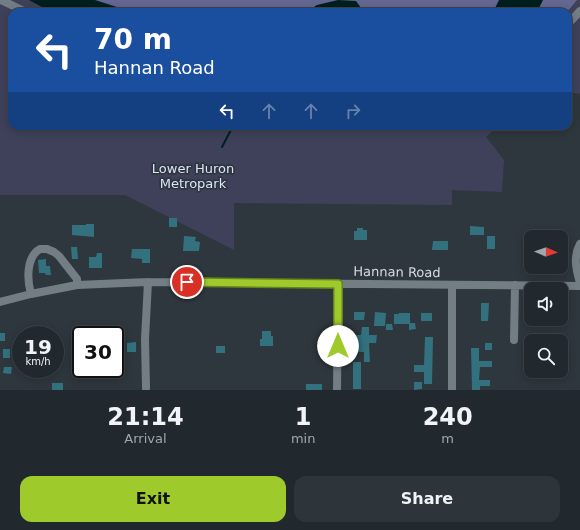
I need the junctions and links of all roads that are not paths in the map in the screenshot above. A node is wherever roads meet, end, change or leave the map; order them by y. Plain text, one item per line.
1 (1, 0) edge
2 (18, 8) edge
3 (580, 11) edge
4 (572, 20) edge
5 (580, 244) edge
6 (148, 282) junction
7 (580, 283) edge
8 (338, 284) junction
9 (77, 285) junction
10 (452, 285) junction
11 (515, 286) junction
12 (580, 286) edge
13 (31, 294) junction
14 (0, 302) edge
15 (514, 340) dead end
16 (146, 388) dead end
17 (337, 390) edge
18 (452, 390) edge

1 - 2 street
3 - 4 street
5 - 7 street
6 - 8 street, Hannan Road
6 - 9 street, Hannan Road
6 - 16 street
8 - 10 street, Hannan Road
8 - 17 street
9 - 13 street, Hannan Road
9 - 13 street
10 - 11 street, Hannan Road
10 - 18 street
11 - 12 street, Hannan Road
11 - 15 street
13 - 14 street, Hannan Road

